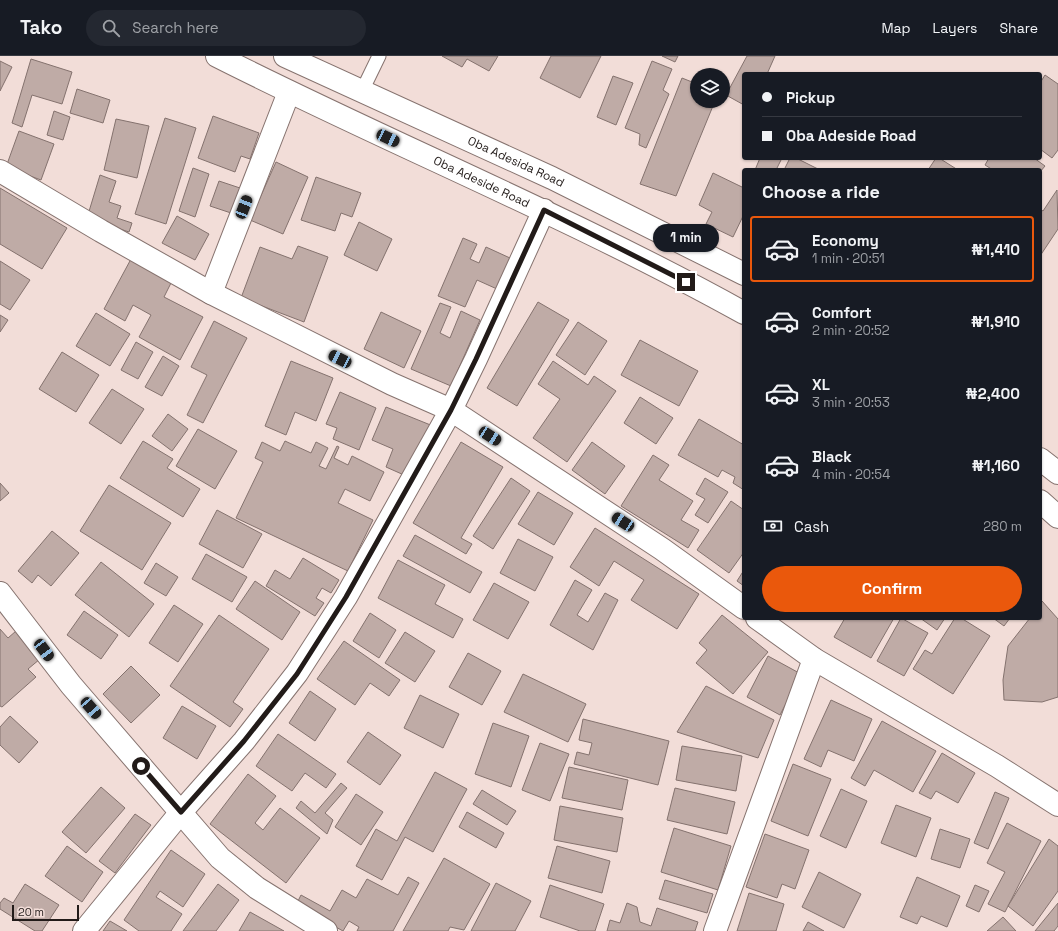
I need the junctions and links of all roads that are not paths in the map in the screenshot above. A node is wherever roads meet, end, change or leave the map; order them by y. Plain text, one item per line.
1 (217, 56) edge
2 (285, 56) edge
3 (379, 56) edge
4 (289, 92) junction
5 (362, 92) junction
6 (0, 170) edge
7 (544, 210) junction
8 (742, 273) edge
9 (211, 293) junction
10 (742, 312) edge
11 (451, 410) junction
12 (1042, 461) edge
13 (1058, 473) edge
14 (1042, 503) edge
15 (1058, 517) edge
16 (0, 593) edge
17 (742, 607) edge
18 (760, 620) edge
19 (814, 659) junction
20 (1058, 805) edge
21 (181, 812) junction
22 (84, 931) edge
23 (326, 931) edge
24 (715, 931) edge

1 - 4 street, Oba Adeside Road
2 - 5 street, Oba Adesida Road
3 - 5 lane
4 - 7 street, Oba Adeside Road
4 - 9 street
5 - 8 street, Oba Adesida Road
6 - 9 street
7 - 10 street, Oba Adeside Road
7 - 11 street
9 - 11 street
11 - 17 street
11 - 21 street
12 - 13 street
14 - 15 street
16 - 21 street
18 - 19 street
19 - 20 street
19 - 24 street
21 - 22 street
21 - 23 street

